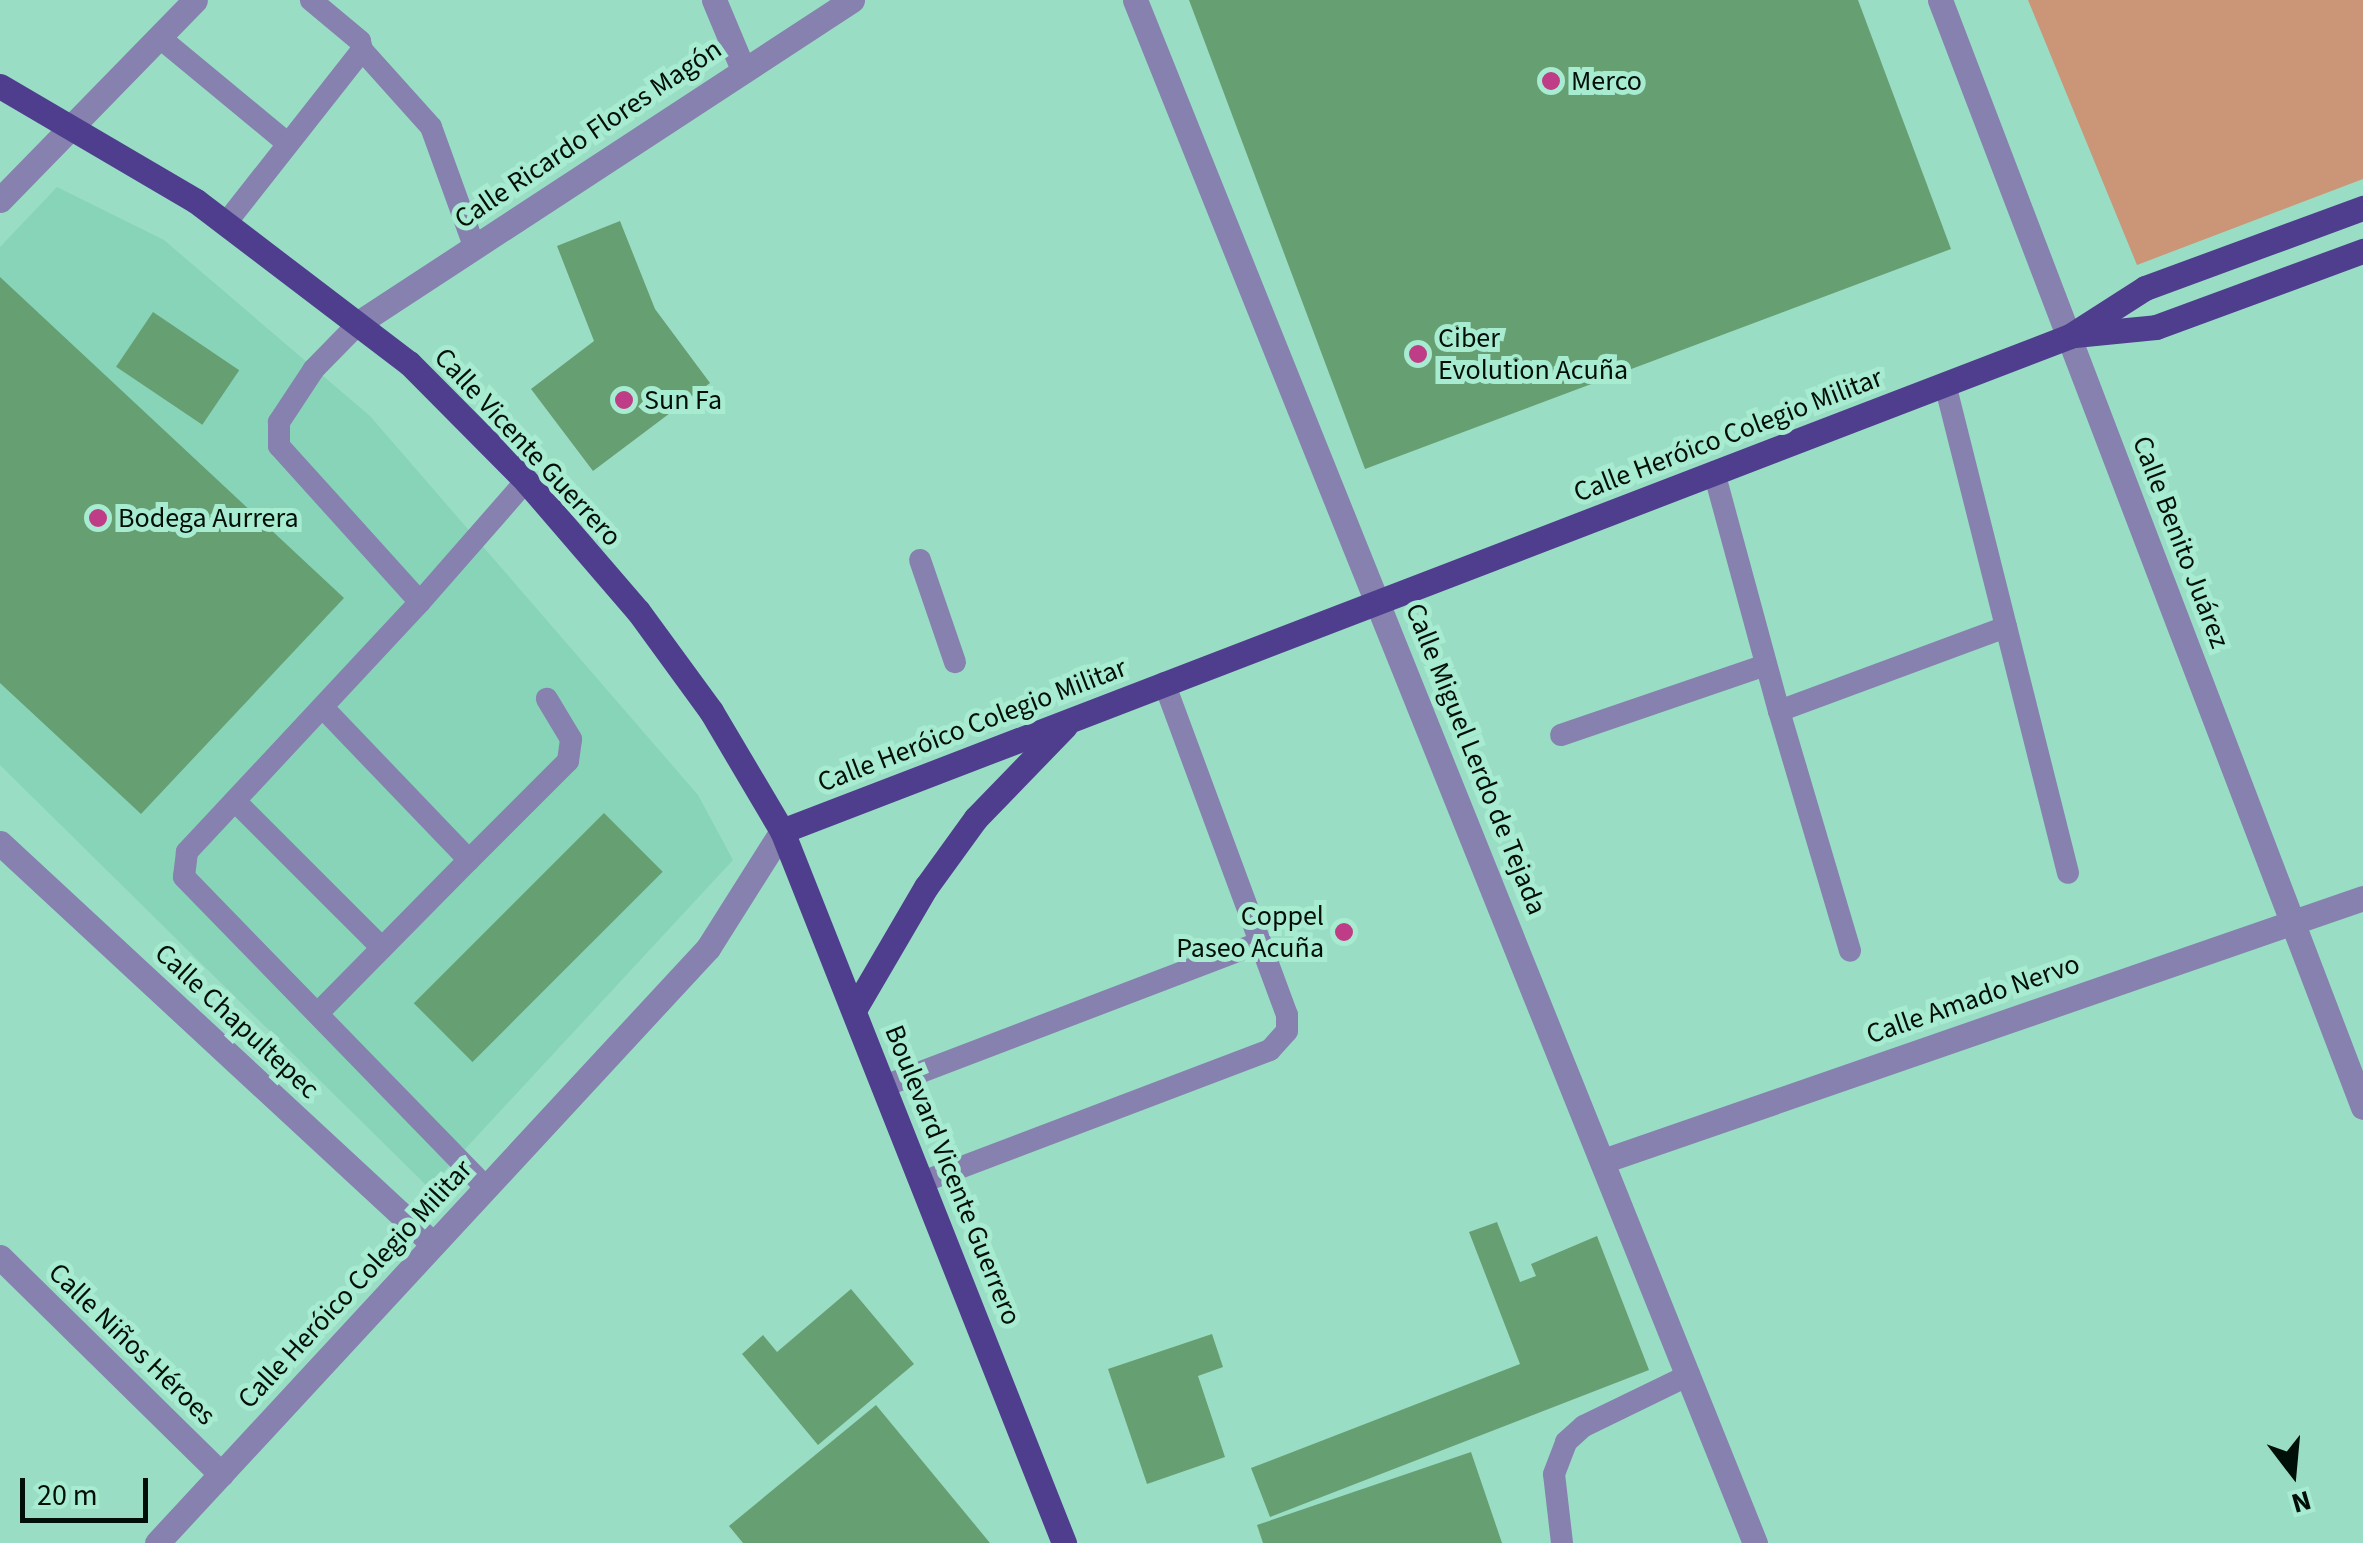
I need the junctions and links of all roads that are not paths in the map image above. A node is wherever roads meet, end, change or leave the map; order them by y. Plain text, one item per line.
1 (195, 0) edge
2 (310, 0) edge
3 (714, 0) edge
4 (852, 0) edge
5 (1136, 0) edge
6 (1940, 0) edge
7 (159, 37) junction
8 (362, 50) junction
9 (742, 68) junction
10 (0, 86) edge
11 (68, 125) junction
12 (286, 142) junction
13 (0, 200) edge
14 (2363, 208) edge
15 (226, 223) junction
16 (474, 246) junction
17 (2363, 252) edge
18 (360, 322) junction
19 (2070, 336) junction
20 (1945, 384) junction
21 (1714, 472) junction
22 (526, 481) junction
23 (920, 560) dead end
24 (1380, 600) junction
25 (420, 602) junction
26 (2006, 627) junction
27 (956, 662) dead end
28 (1765, 665) junction
29 (1164, 683) junction
30 (547, 700) dead end
31 (323, 708) junction
32 (1779, 712) junction
33 (1071, 720) junction
34 (1562, 736) dead end
35 (236, 801) junction
36 (782, 830) junction
37 (0, 843) edge
38 (469, 860) junction
39 (2068, 873) dead end
40 (2363, 898) edge
41 (2293, 918) junction
42 (1260, 942) junction
43 (382, 948) junction
44 (1850, 950) dead end
45 (854, 1010) junction
46 (320, 1011) junction
47 (887, 1085) junction
48 (2363, 1107) edge
49 (1604, 1162) junction
50 (924, 1181) junction
51 (485, 1186) junction
52 (433, 1244) junction
53 (0, 1257) edge
54 (1689, 1375) junction
55 (221, 1474) junction
56 (157, 1543) edge
57 (1064, 1543) edge
58 (1562, 1543) edge
59 (1756, 1543) edge

1 - 7 street
2 - 8 lane
3 - 9 street
4 - 9 street, Calle Ricardo Flores Magón
5 - 24 street, Calle Miguel Lerdo de Tejada
6 - 19 street, Calle Benito Juárez
7 - 11 street
7 - 12 lane
8 - 12 lane
8 - 16 lane
9 - 16 street, Calle Ricardo Flores Magón
10 - 11 main road, Calle Vicente Guerrero
11 - 13 street
11 - 15 main road, Calle Vicente Guerrero
12 - 15 lane
14 - 19 main road, Calle Heróico Colegio Militar
15 - 18 main road, Calle Vicente Guerrero
16 - 18 street, Calle Ricardo Flores Magón
17 - 19 main road, Calle Heróico Colegio Militar
18 - 22 main road, Calle Vicente Guerrero
18 - 25 lane
19 - 20 main road, Calle Heróico Colegio Militar
19 - 41 street, Calle Benito Juárez
20 - 21 main road, Calle Heróico Colegio Militar
20 - 26 lane
21 - 24 main road, Calle Heróico Colegio Militar
21 - 28 lane
22 - 25 lane
22 - 36 main road, Calle Vicente Guerrero
23 - 27 lane
24 - 29 main road, Calle Heróico Colegio Militar
24 - 49 street, Calle Miguel Lerdo de Tejada
25 - 31 lane
26 - 32 lane
26 - 39 lane
28 - 32 lane
28 - 34 lane
29 - 33 main road, Calle Heróico Colegio Militar
29 - 42 lane
30 - 38 lane
31 - 35 lane
31 - 38 lane
32 - 44 lane
33 - 36 main road, Calle Heróico Colegio Militar
33 - 45 main road
35 - 43 lane
35 - 46 lane
36 - 45 main road, Boulevard Vicente Guerrero
36 - 51 street, Calle Heróico Colegio Militar
37 - 52 street, Calle Chapultepec
38 - 43 lane
40 - 41 street, Calle Amado Nervo
41 - 48 street, Calle Benito Juárez
41 - 49 street, Calle Amado Nervo
42 - 47 lane
42 - 50 lane
43 - 46 lane
45 - 47 main road, Boulevard Vicente Guerrero
46 - 51 lane
47 - 50 main road, Boulevard Vicente Guerrero
49 - 54 street, Calle Miguel Lerdo de Tejada
50 - 57 main road, Boulevard Vicente Guerrero
51 - 52 street, Calle Heróico Colegio Militar
52 - 55 street, Calle Heróico Colegio Militar
53 - 55 street, Calle Niños Héroes
54 - 58 lane
54 - 59 street, Calle Miguel Lerdo de Tejada
55 - 56 street, Calle Heróico Colegio Militar

